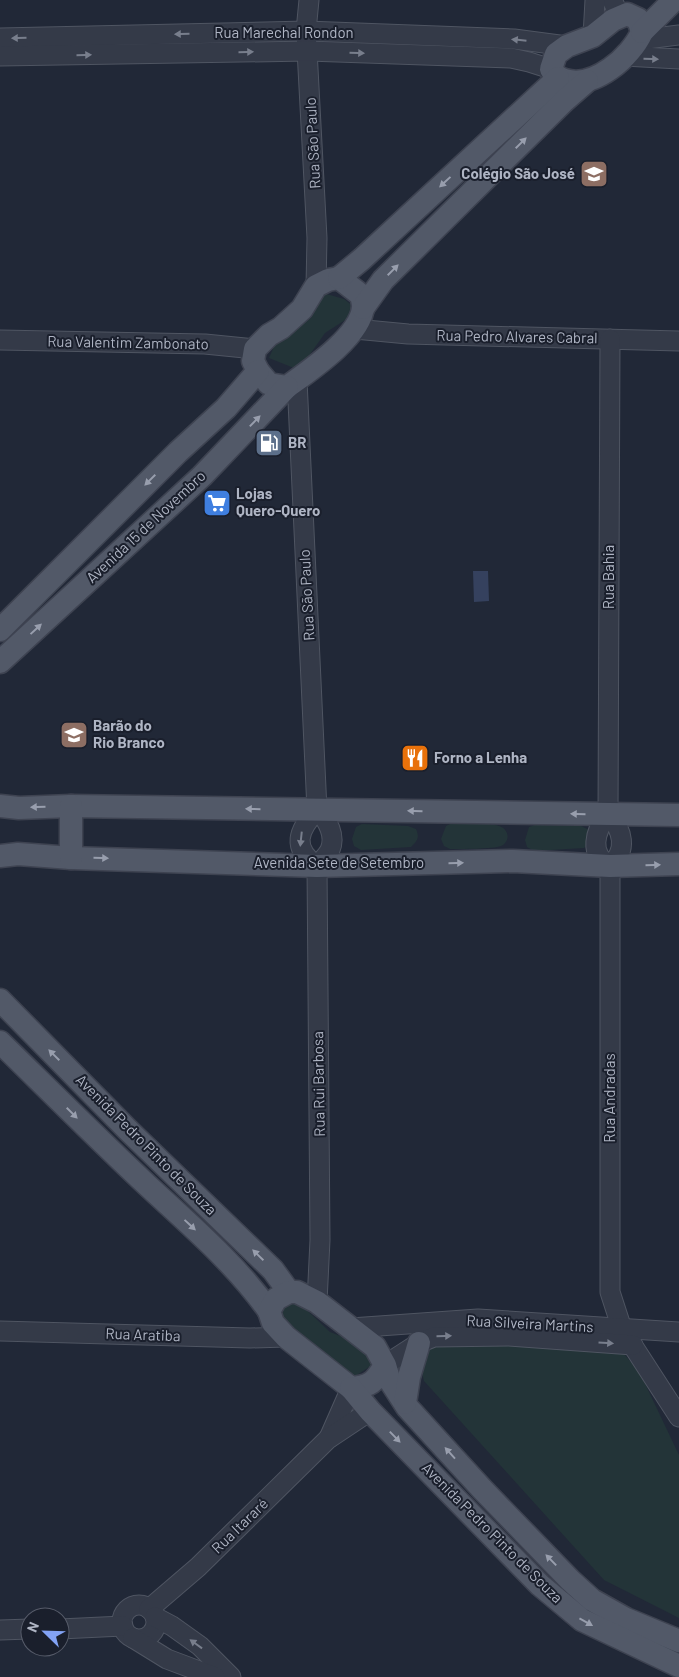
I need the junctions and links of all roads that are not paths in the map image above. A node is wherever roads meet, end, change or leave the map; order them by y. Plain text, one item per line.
1 (309, 0) edge
2 (595, 0) edge
3 (674, 0) edge
4 (625, 8) edge
5 (306, 31) junction
6 (679, 35) edge
7 (593, 36) junction
8 (0, 38) edge
9 (635, 43) junction
10 (567, 46) junction
11 (308, 51) junction
12 (0, 56) edge
13 (679, 59) edge
14 (554, 73) junction
15 (587, 81) junction
16 (339, 278) junction
17 (316, 286) junction
18 (363, 308) junction
19 (355, 329) junction
20 (610, 339) junction
21 (0, 340) edge
22 (679, 341) edge
23 (256, 348) junction
24 (258, 371) junction
25 (292, 383) junction
26 (226, 408) junction
27 (238, 438) junction
28 (178, 452) junction
29 (202, 476) junction
30 (0, 630) edge
31 (0, 662) edge
32 (0, 806) edge
33 (72, 806) junction
34 (317, 810) junction
35 (608, 814) junction
36 (679, 815) edge
37 (0, 856) edge
38 (71, 858) junction
39 (679, 864) edge
40 (317, 866) junction
41 (610, 866) junction
42 (0, 1000) edge
43 (0, 1042) edge
44 (128, 1130) junction
45 (107, 1147) junction
46 (289, 1292) junction
47 (316, 1302) junction
48 (269, 1311) junction
49 (350, 1328) junction
50 (622, 1329) junction
51 (0, 1331) edge
52 (679, 1332) edge
53 (286, 1337) junction
54 (420, 1343) junction
55 (633, 1345) junction
56 (385, 1365) junction
57 (351, 1388) junction
58 (405, 1403) junction
59 (370, 1410) junction
60 (679, 1417) edge
61 (328, 1439) junction
62 (482, 1489) junction
63 (461, 1505) junction
64 (152, 1613) junction
65 (20, 1629) edge
66 (70, 1629) edge
67 (0, 1630) edge
68 (128, 1632) junction
69 (679, 1641) edge
70 (679, 1666) edge
71 (216, 1677) edge
72 (231, 1677) edge

1 - 5 street, Rua São Paulo
2 - 7 street
3 - 9 main road, Avenida 15 de Novembro
4 - 7 main road
4 - 9 main road
5 -> 8 street, Rua Marechal Rondon
10 -> 5 street, Rua Marechal Rondon
5 - 11 street, Rua São Paulo
6 - 9 street
7 - 10 main road
9 -> 13 street
9 - 15 main road, Avenida 15 de Novembro
10 - 14 main road
12 -> 11 street, Rua Marechal Rondon
11 -> 14 street, Rua Marechal Rondon
11 - 17 street, Rua São Paulo
14 - 15 main road
14 -> 16 main road
18 -> 15 main road, Avenida 15 de Novembro
16 - 17 main road
16 - 18 main road
17 - 23 main road
18 - 19 main road, Avenida 15 de Novembro
19 - 20 street, Rua Pedro Alvares Cabral
19 - 25 main road, Avenida 15 de Novembro
20 - 22 street, Rua Pedro Alvares Cabral
20 - 35 street, Rua Bahia
21 - 23 street, Rua Valentim Zambonato
23 - 24 main road
24 - 25 main road
24 - 26 main road, Avenida 15 de Novembro
27 -> 25 main road, Avenida 15 de Novembro
25 - 34 street, Rua São Paulo
26 - 27 main road
26 - 28 main road, Avenida 15 de Novembro
27 - 29 main road, Avenida 15 de Novembro
28 - 29 main road
28 -> 30 main road, Avenida 15 de Novembro
31 -> 29 main road, Avenida 15 de Novembro
33 -> 32 main road
34 -> 33 main road
33 - 38 main road
35 -> 34 main road
34 - 40 street
34 -> 40 street
35 - 36 main road
35 - 41 street
37 - 38 main road, Avenida Sete de Setembro
38 -> 40 main road, Avenida Sete de Setembro
41 -> 39 main road, Avenida Sete de Setembro
40 -> 41 main road, Avenida Sete de Setembro
40 - 47 street, Rua Rui Barbosa
41 - 50 street, Rua Andradas
44 -> 42 main road, Avenida Pedro Pinto de Souza
43 -> 45 main road, Avenida Pedro Pinto de Souza
44 - 45 main road
46 -> 44 main road, Avenida Pedro Pinto de Souza
45 -> 48 main road, Avenida Pedro Pinto de Souza
46 - 47 main road, Avenida Pedro Pinto de Souza
46 - 48 main road
47 - 49 main road, Avenida Pedro Pinto de Souza
48 - 53 main road, Avenida Pedro Pinto de Souza
49 - 50 street, Rua Silveira Martins
49 - 56 main road, Avenida Pedro Pinto de Souza
50 - 52 street, Rua Silveira Martins
50 - 55 street, Rua Andradas
51 - 53 street, Rua Aratiba
53 - 57 main road, Avenida Pedro Pinto de Souza
54 -> 55 street, Rua Silveira Martins
54 - 56 street, Rua Silveira Martins
54 - 58 main road
55 - 60 street, Rua Andradas
56 - 57 main road
56 - 58 main road, Avenida Pedro Pinto de Souza
57 - 59 main road, Avenida Pedro Pinto de Souza
57 - 61 street, Rua Itararé
62 -> 58 main road, Avenida Pedro Pinto de Souza
59 - 61 street, Rua Itararé
59 -> 63 main road, Avenida Pedro Pinto de Souza
61 - 64 street, Rua Itararé
62 - 63 main road
69 -> 62 main road, Avenida Pedro Pinto de Souza
63 -> 70 main road, Avenida Pedro Pinto de Souza
64 - 68 street
64 - 68 street
72 -> 64 street
65 - 67 street
66 - 68 street
68 - 71 street

